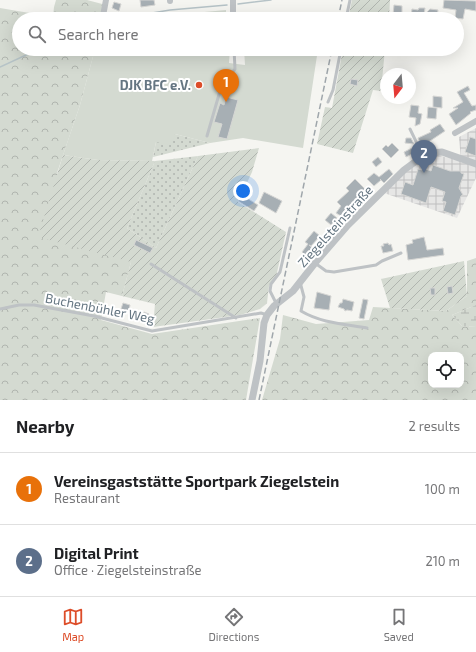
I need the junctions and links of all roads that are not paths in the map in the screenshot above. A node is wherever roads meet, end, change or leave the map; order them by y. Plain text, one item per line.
1 (106, 0) edge
2 (233, 0) edge
3 (350, 0) edge
4 (103, 12) edge
5 (233, 12) edge
6 (347, 12) edge
7 (234, 56) edge
8 (340, 56) edge
9 (328, 102) dead end
10 (476, 121) edge
11 (410, 129) dead end
12 (455, 133) dead end
13 (207, 136) dead end
14 (423, 156) junction
15 (476, 164) edge
16 (290, 228) dead end
17 (401, 253) dead end
18 (315, 263) junction
19 (151, 264) dead end
20 (300, 282) junction
21 (276, 304) junction
22 (0, 309) edge
23 (267, 315) junction
24 (236, 318) junction
25 (367, 328) dead end
26 (252, 400) edge

1 - 4 street
2 - 5 street
3 - 6 lane
7 - 13 lane
8 - 9 lane
10 - 12 street
11 - 14 lane
14 - 15 street
14 - 18 street, Ziegelsteinstraße
16 - 21 lane
17 - 18 lane
18 - 20 street, Ziegelsteinstraße
19 - 24 lane
20 - 21 street, Ziegelsteinstraße
20 - 25 lane
21 - 23 street, Ziegelsteinstraße
22 - 24 lane, Buchenbühler Weg
23 - 24 lane, Buchenbühler Weg
23 - 26 street

